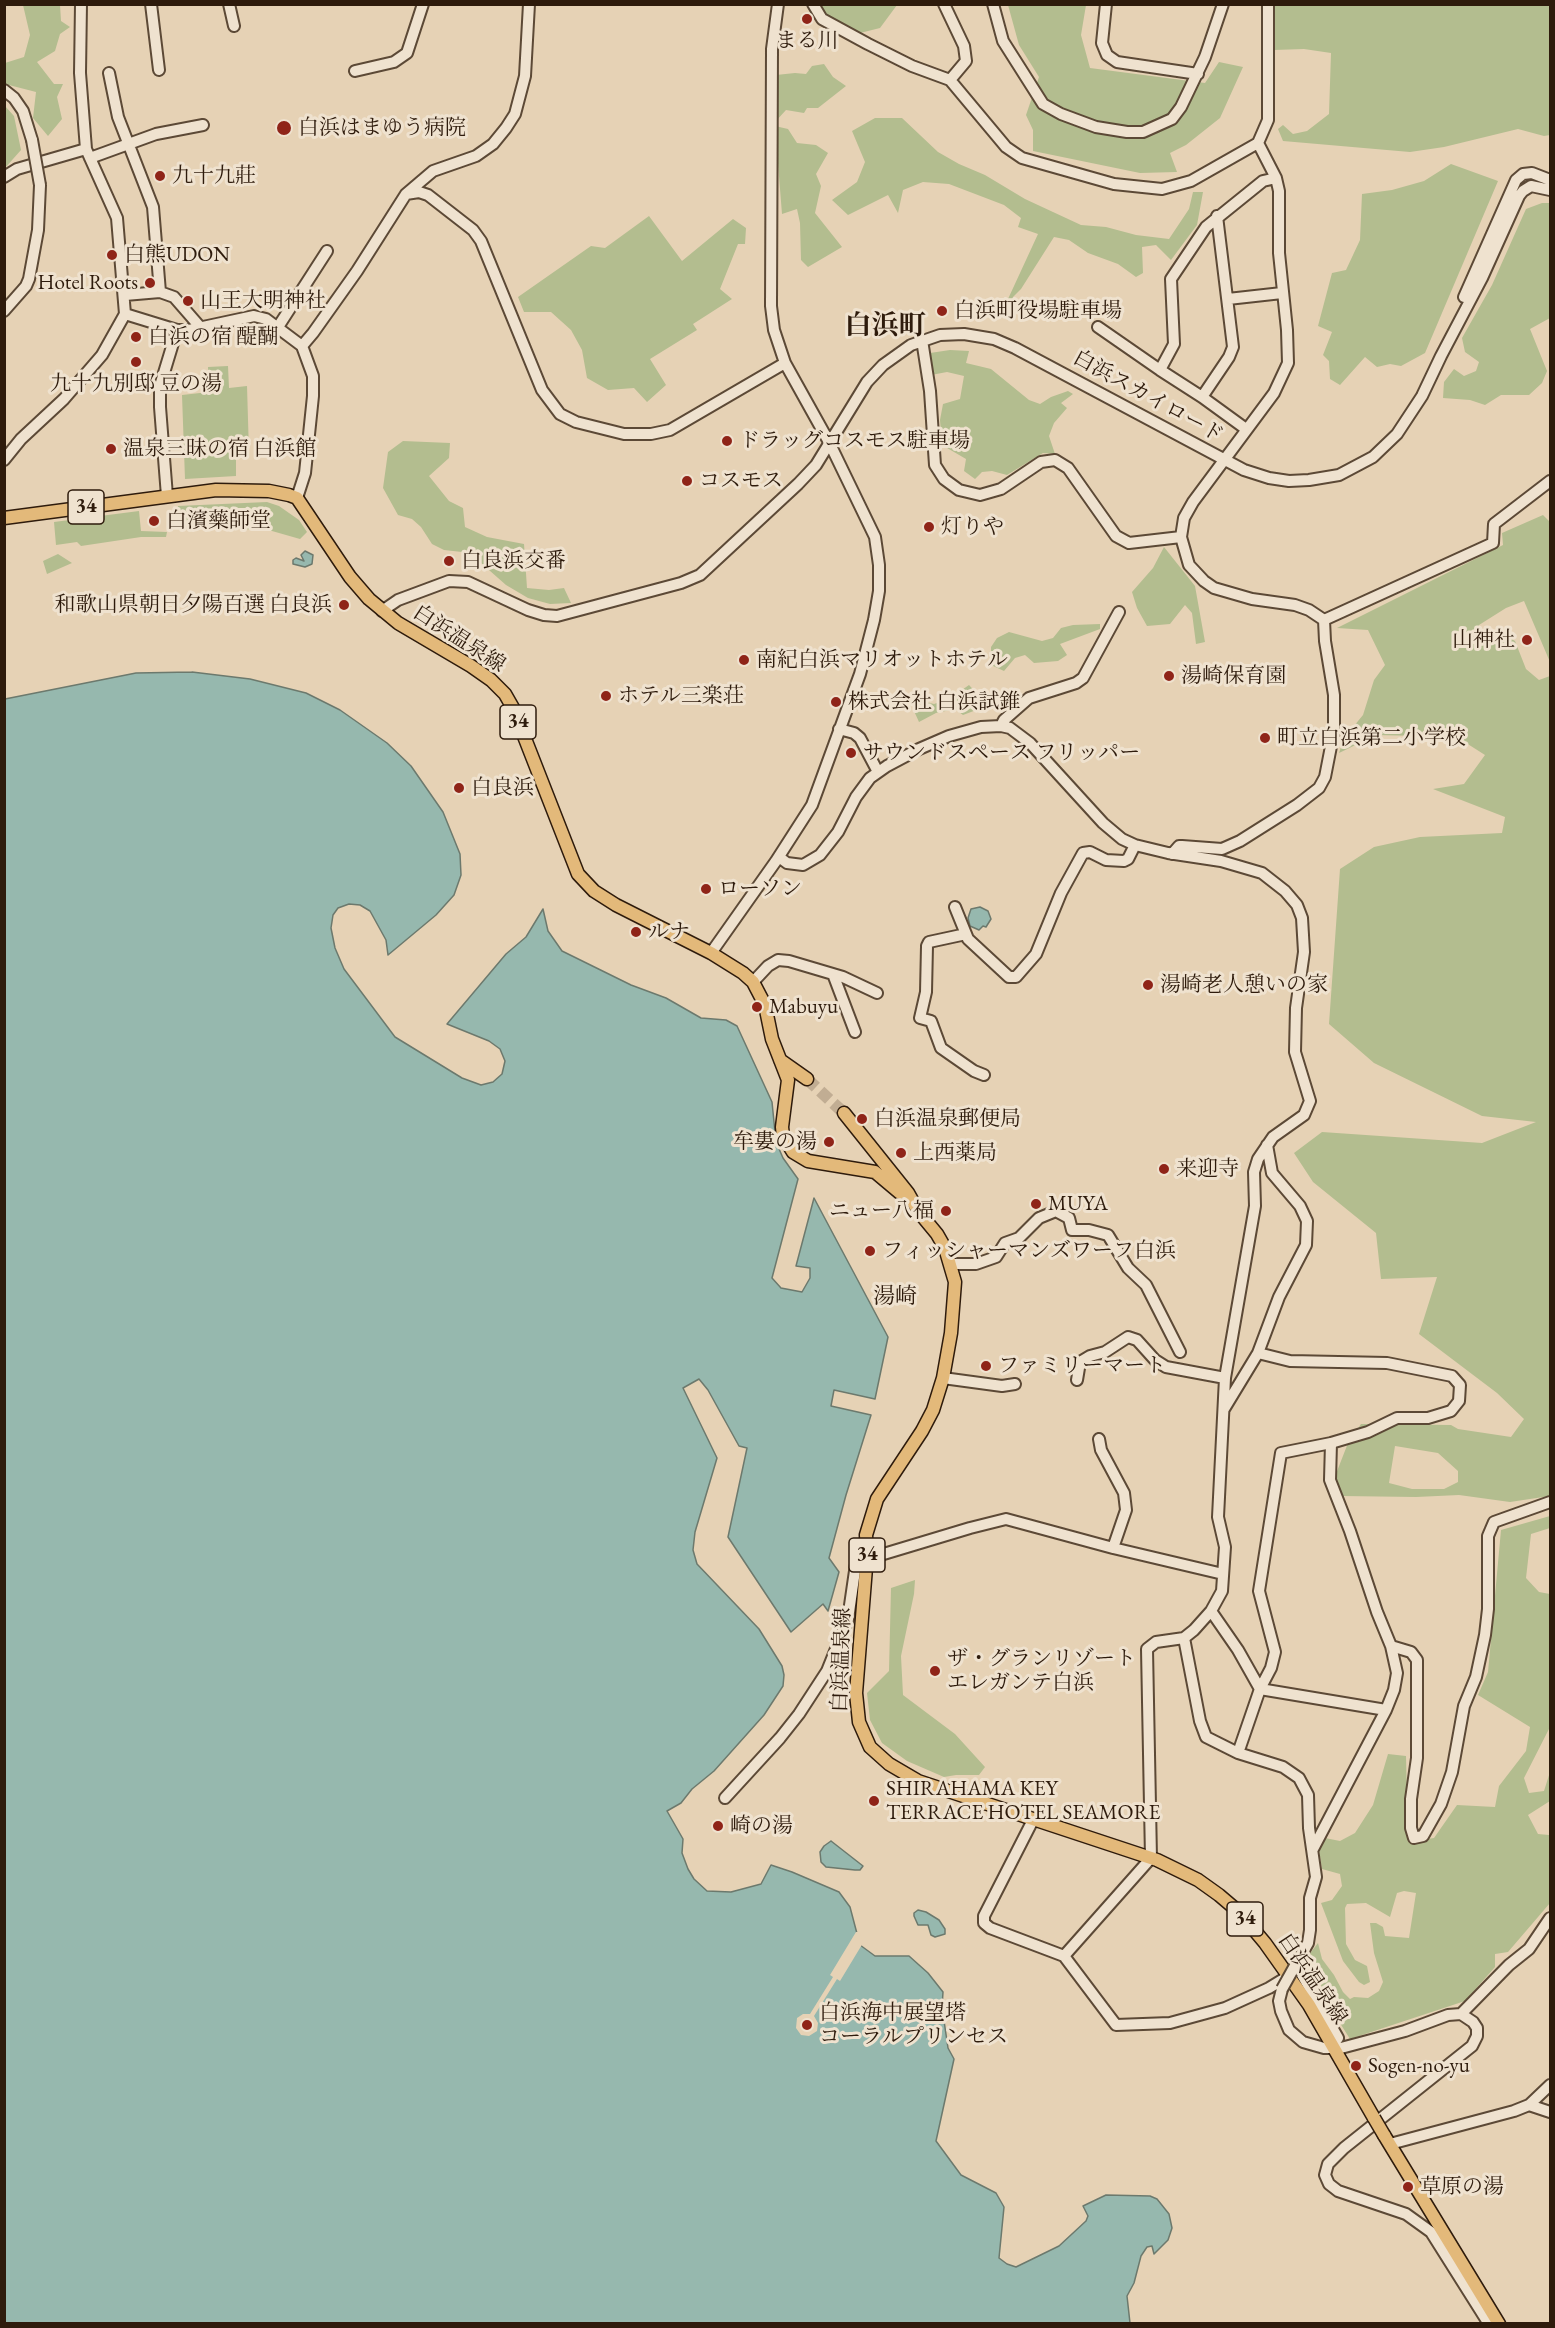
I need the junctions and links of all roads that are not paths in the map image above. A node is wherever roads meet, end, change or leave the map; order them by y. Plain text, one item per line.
1 (81, 4) edge
2 (151, 4) edge
3 (229, 4) edge
4 (423, 4) edge
5 (529, 4) edge
6 (778, 4) edge
7 (813, 4) edge
8 (944, 4) edge
9 (993, 4) edge
10 (1106, 4) edge
11 (1223, 4) edge
12 (1268, 4) edge
13 (234, 27) dead end
14 (159, 70) dead end
15 (355, 71) dead end
16 (109, 73) dead end
17 (1198, 75) junction
18 (950, 80) junction
19 (4, 90) edge
20 (203, 126) dead end
21 (129, 143) junction
22 (1258, 143) junction
23 (88, 154) junction
24 (433, 171) junction
25 (4, 177) edge
26 (1276, 178) junction
27 (1551, 180) edge
28 (1551, 190) edge
29 (406, 194) junction
30 (429, 195) junction
31 (1217, 216) junction
32 (327, 251) dead end
33 (160, 292) junction
34 (1282, 293) junction
35 (125, 295) junction
36 (1228, 299) junction
37 (4, 311) edge
38 (126, 314) junction
39 (278, 327) junction
40 (1098, 327) dead end
41 (201, 328) junction
42 (177, 330) junction
43 (922, 340) junction
44 (302, 346) junction
45 (1441, 356) junction
46 (785, 363) junction
47 (1160, 370) junction
48 (1202, 397) junction
49 (1246, 429) junction
50 (829, 442) junction
51 (4, 460) edge
52 (1224, 461) junction
53 (1551, 481) edge
54 (167, 496) junction
55 (297, 498) junction
56 (4, 518) edge
57 (1181, 537) junction
58 (382, 611) junction
59 (1119, 612) dead end
60 (1324, 620) junction
61 (1001, 726) junction
62 (839, 729) junction
63 (878, 772) junction
64 (1135, 845) junction
65 (1172, 854) junction
66 (779, 857) junction
67 (955, 907) dead end
68 (966, 934) junction
69 (711, 953) junction
70 (833, 974) junction
71 (753, 982) junction
72 (877, 993) dead end
73 (855, 1032) dead end
74 (779, 1059) junction
75 (984, 1075) dead end
76 (807, 1079) tunnel mouth
77 (844, 1113) tunnel mouth
78 (1267, 1145) junction
79 (918, 1211) junction
80 (951, 1264) junction
81 (1180, 1352) dead end
82 (1258, 1353) junction
83 (943, 1378) junction
84 (1225, 1378) junction
85 (1077, 1380) dead end
86 (1016, 1384) dead end
87 (1223, 1412) junction
88 (1099, 1439) dead end
89 (1331, 1443) junction
90 (1551, 1502) edge
91 (1113, 1548) junction
92 (867, 1555) junction
93 (1224, 1574) junction
94 (1211, 1611) junction
95 (1184, 1638) junction
96 (1391, 1646) junction
97 (1260, 1689) junction
98 (1386, 1710) junction
99 (1238, 1753) junction
100 (725, 1798) dead end
101 (1033, 1820) junction
102 (1313, 1849) junction
103 (1151, 1858) junction
104 (1551, 1918) edge
105 (1064, 1956) junction
106 (1296, 1964) junction
107 (1287, 1977) junction
108 (1461, 2014) junction
109 (1333, 2048) junction
110 (1551, 2085) edge
111 (1529, 2105) junction
112 (1551, 2112) edge
113 (1387, 2140) junction
114 (1489, 2324) edge
115 (1499, 2324) edge

1 - 23 street
2 - 14 street
3 - 13 street
4 - 15 street
5 - 24 street
6 - 46 street
7 - 18 street
8 - 18 street
9 - 17 street
10 - 17 street
11 - 17 street
12 - 22 street
16 - 21 street
18 - 22 street
19 - 37 street, bridge
20 - 21 street
21 - 23 street
21 - 33 street
22 - 26 street
23 - 25 street
23 - 35 street
24 - 29 street
24 - 30 street
26 - 31 street
26 - 34 street
27 - 45 street, 白浜スカイロード
28 - 45 street, 白浜スカイロード
29 - 30 street
29 - 44 street
30 - 46 street
31 - 36 street
31 - 47 street
32 - 39 street
33 - 35 street
33 - 41 street
34 - 36 street
34 - 49 street
35 - 38 street
36 - 48 street
38 - 42 street
38 - 51 street
39 - 41 street
39 - 44 street
40 - 47 street
41 - 42 street
42 - 54 street
43 - 50 street, 白浜スカイロード
43 - 52 street, 白浜スカイロード
43 - 57 street
44 - 55 street
45 - 52 street, 白浜スカイロード
46 - 50 street
47 - 48 street
48 - 49 street
49 - 52 street
50 - 58 street, 白浜スカイロード
50 - 62 street
52 - 57 street
53 - 60 street
54 - 55 main road, 34
54 - 56 main road, 34
55 - 58 main road, 白浜温泉線 / 34
57 - 60 street
58 - 69 main road, 白浜温泉線 / 34
59 - 61 street
60 - 65 street
61 - 63 street
61 - 64 street
62 - 63 street
62 - 66 street
63 - 66 street
64 - 65 street
64 - 68 street
65 - 78 street
66 - 69 street
67 - 68 street
68 - 75 street
69 - 71 main road, 白浜温泉線 / 34
70 - 71 street
70 - 72 street
70 - 73 street
71 - 74 main road, 白浜温泉線 / 34
74 - 76 main road
74 - 79 main road, 白浜温泉線 / 34
77 - 79 main road, 白浜温泉線 / 34
78 - 82 street
78 - 84 street
79 - 80 main road, 白浜温泉線 / 34
80 - 81 street
80 - 83 main road, 白浜温泉線 / 34
82 - 87 street
82 - 89 street
83 - 86 street
83 - 92 main road, 白浜温泉線 / 34
84 - 85 street
84 - 87 street
87 - 93 street
88 - 91 street
89 - 96 street
89 - 97 street
90 - 96 street
91 - 92 street
91 - 93 street
92 - 100 street
92 - 101 main road, 白浜温泉線 / 34
93 - 94 street
94 - 95 street
94 - 97 street
95 - 99 street
95 - 103 street
96 - 98 street
97 - 98 street
97 - 99 street
98 - 102 street
99 - 102 street
101 - 103 main road, 白浜温泉線 / 34
101 - 105 street
102 - 106 street
103 - 105 street
103 - 107 main road, 白浜温泉線 / 34
104 - 108 street
105 - 107 street
106 - 109 street
106 - 109 street, bridge
107 - 109 main road, 白浜温泉線 / 34
108 - 109 street
108 - 114 street
109 - 113 main road, 白浜温泉線 / 34, bridge
110 - 111 street
111 - 112 street
111 - 113 street
113 - 115 main road, 白浜温泉線 / 34

